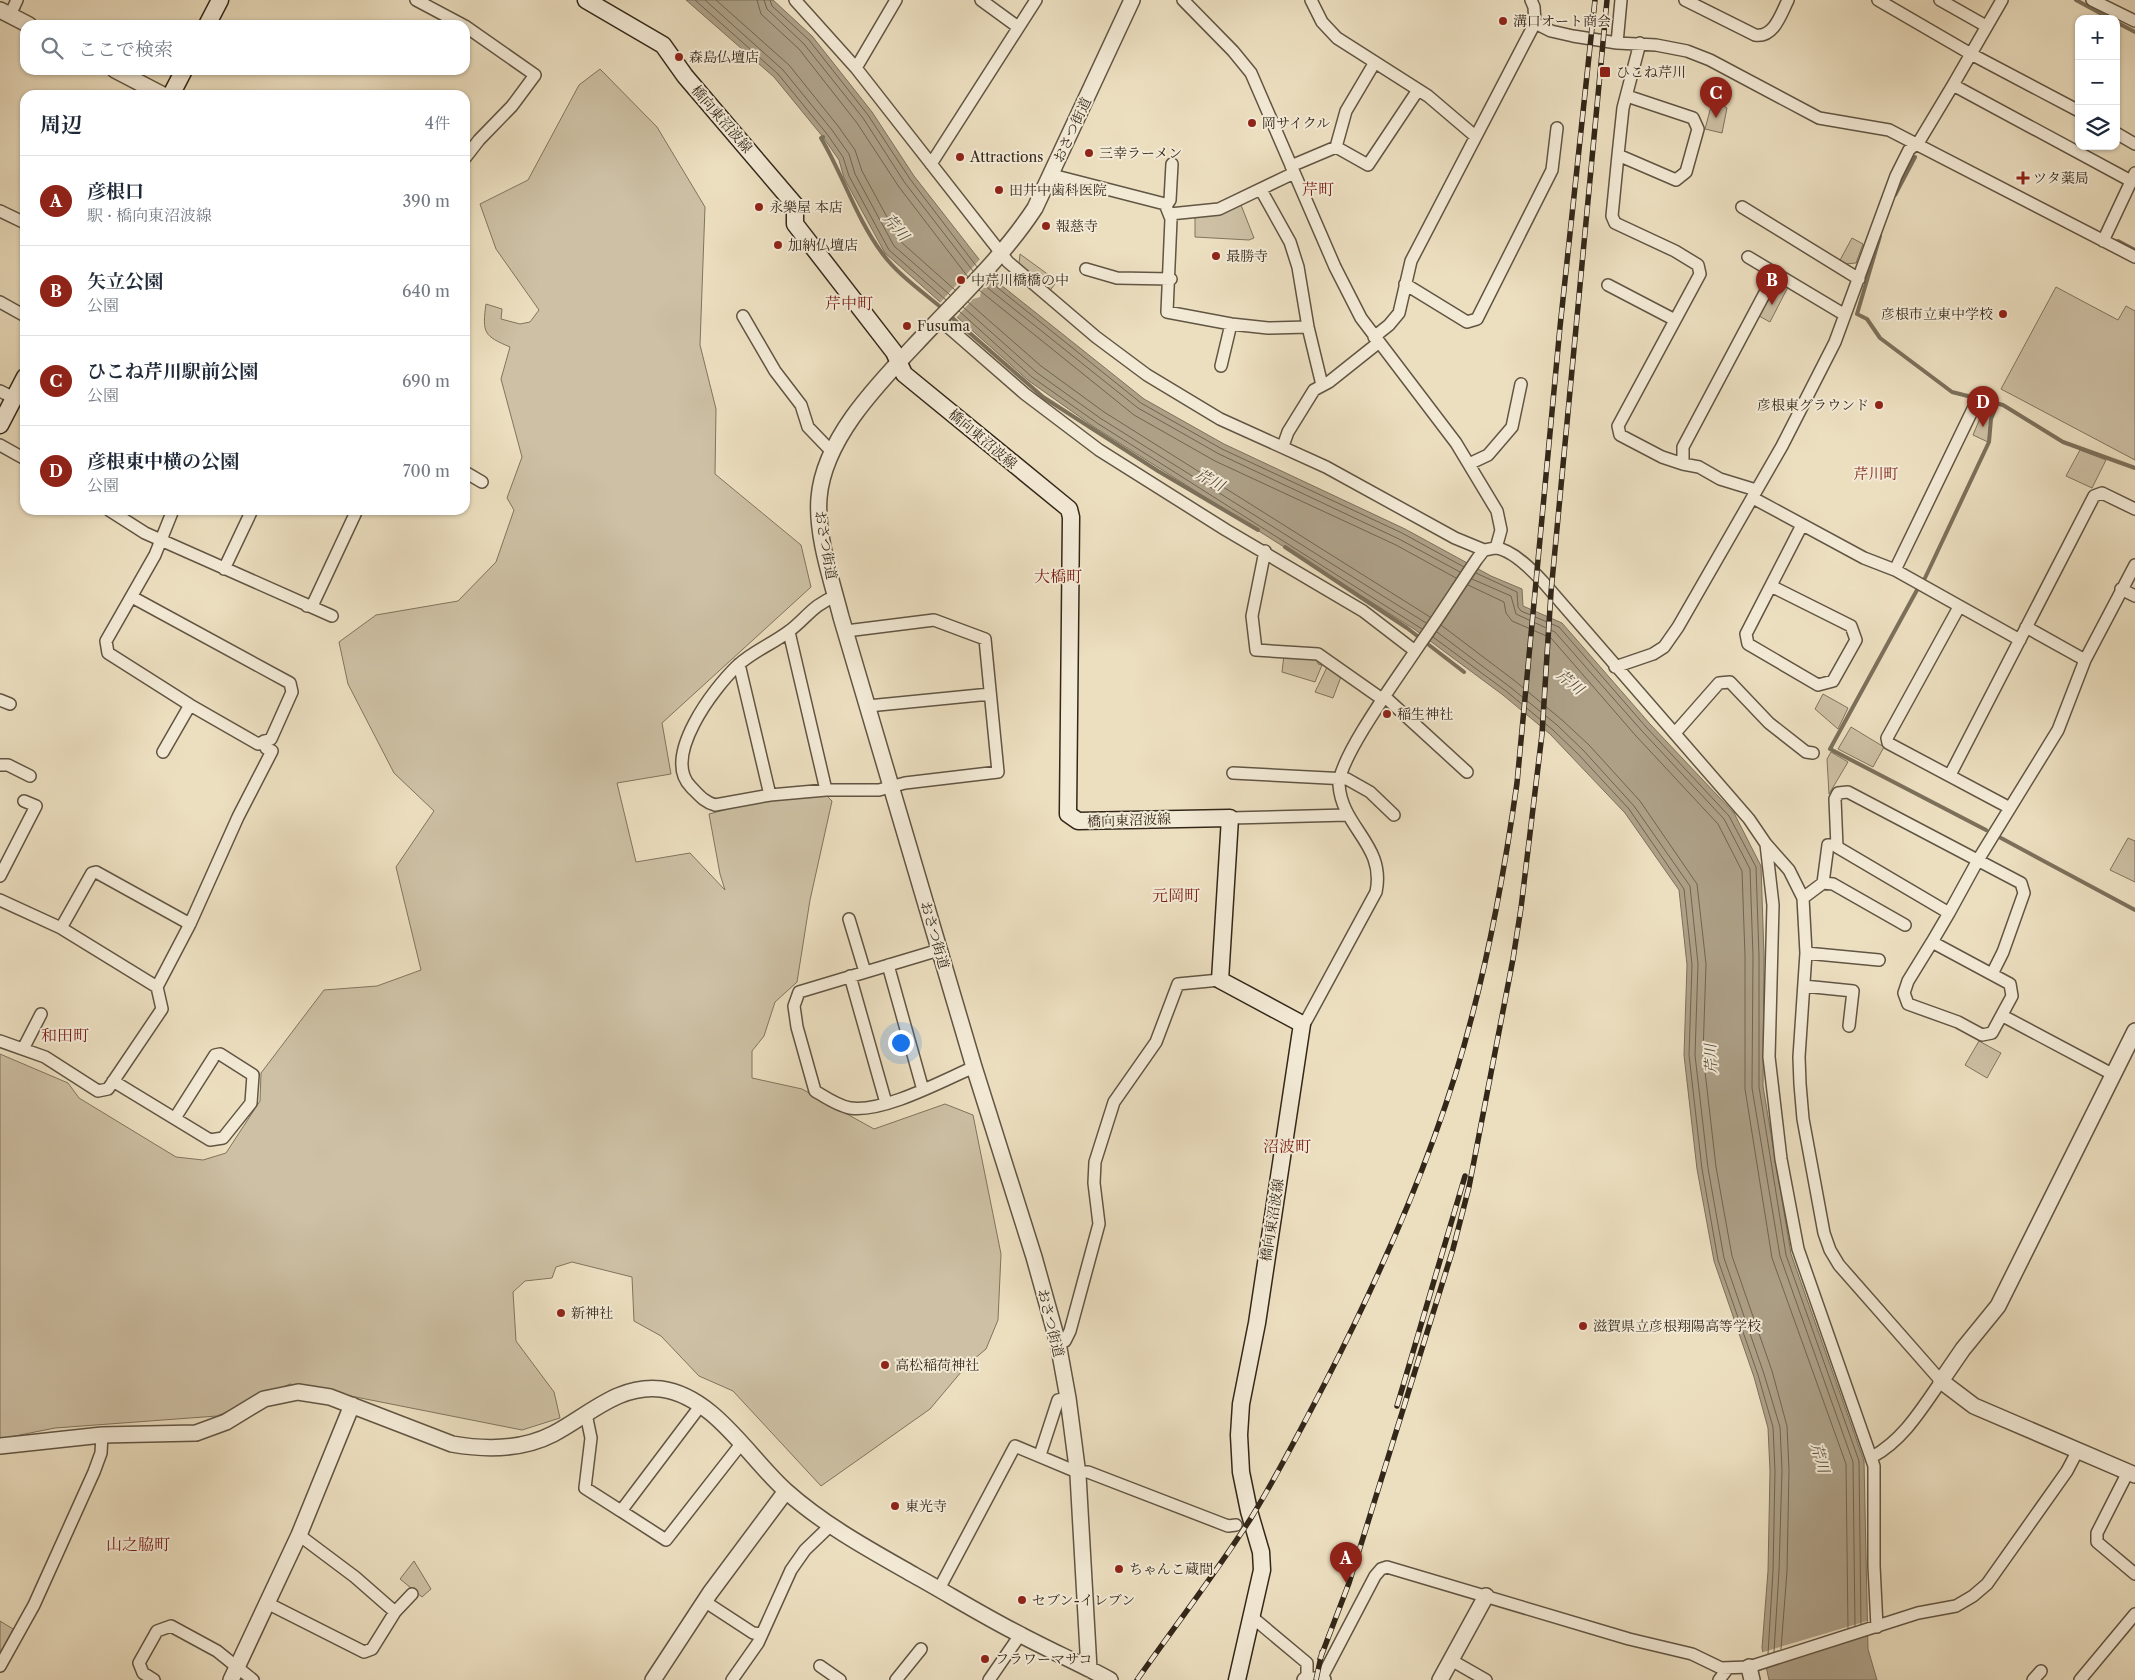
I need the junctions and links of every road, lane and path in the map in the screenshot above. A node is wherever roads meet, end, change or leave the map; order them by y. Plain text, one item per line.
1 (17, 0) edge
2 (220, 0) edge
3 (416, 0) edge
4 (442, 0) edge
5 (586, 0) edge
6 (795, 0) edge
7 (896, 0) edge
8 (980, 0) edge
9 (1036, 0) edge
10 (1132, 0) edge
11 (1183, 0) edge
12 (1311, 0) edge
13 (1531, 0) edge
14 (1621, 0) edge
15 (1685, 0) edge
16 (1788, 0) edge
17 (1878, 0) edge
18 (1940, 0) edge
19 (2002, 0) edge
20 (2092, 0) edge
21 (436, 10) junction
22 (5, 13) edge
23 (210, 20) edge
24 (454, 20) edge
25 (20, 21) edge
26 (2135, 21) edge
27 (1535, 22) junction
28 (1986, 26) junction
29 (1018, 27) junction
30 (470, 30) edge
31 (1618, 43) junction
32 (1640, 43) junction
33 (1972, 54) junction
34 (1375, 62) junction
35 (856, 68) junction
36 (125, 75) edge
37 (181, 75) edge
38 (1953, 85) junction
39 (153, 90) edge
40 (174, 90) edge
41 (1418, 90) junction
42 (1628, 96) junction
43 (2075, 109) edge
44 (1557, 128) dead end
45 (2120, 135) edge
46 (1475, 136) junction
47 (1916, 143) junction
48 (2135, 144) edge
49 (1336, 147) junction
50 (470, 152) edge
51 (1618, 155) junction
52 (931, 164) junction
53 (1172, 164) dead end
54 (1292, 169) junction
55 (1052, 175) junction
56 (2133, 177) edge
57 (1261, 190) junction
58 (1742, 207) dead end
59 (1168, 210) junction
60 (0, 211) edge
61 (20, 221) edge
62 (2103, 241) junction
63 (998, 256) junction
64 (1748, 257) dead end
65 (2135, 257) edge
66 (1086, 269) dead end
67 (1776, 272) junction
68 (1170, 279) junction
69 (1859, 279) junction
70 (1405, 284) junction
71 (1608, 285) dead end
72 (0, 302) edge
73 (20, 313) edge
74 (1845, 314) junction
75 (743, 316) dead end
76 (1675, 320) junction
77 (944, 321) junction
78 (1231, 324) junction
79 (1308, 327) junction
80 (1376, 340) junction
81 (898, 364) junction
82 (1221, 366) dead end
83 (20, 382) edge
84 (1521, 384) dead end
85 (1322, 385) junction
86 (7, 394) edge
87 (1973, 410) dead end
88 (0, 425) edge
89 (0, 444) edge
90 (1283, 446) junction
91 (833, 453) junction
92 (20, 456) edge
93 (1469, 464) junction
94 (1683, 464) junction
95 (470, 475) edge
96 (482, 482) dead end
97 (1755, 494) junction
98 (2135, 509) edge
99 (117, 515) edge
100 (171, 515) edge
101 (250, 515) edge
102 (355, 515) edge
103 (1802, 525) junction
104 (160, 540) junction
105 (1265, 551) junction
106 (1485, 552) junction
107 (2135, 565) edge
108 (224, 569) junction
109 (1895, 570) junction
110 (1771, 586) junction
111 (2121, 589) junction
112 (836, 596) junction
113 (2135, 596) edge
114 (132, 597) junction
115 (307, 606) junction
116 (1959, 607) junction
117 (332, 616) dead end
118 (2026, 627) junction
119 (846, 631) junction
120 (789, 632) junction
121 (2020, 640) junction
122 (1418, 647) junction
123 (2085, 660) junction
124 (739, 664) junction
125 (1615, 667) junction
126 (990, 694) junction
127 (1383, 697) junction
128 (190, 705) junction
129 (868, 706) junction
130 (1675, 733) junction
131 (264, 741) junction
132 (163, 752) dead end
133 (1813, 753) dead end
134 (0, 765) edge
135 (1467, 772) dead end
136 (1233, 773) dead end
137 (1950, 775) junction
138 (30, 776) dead end
139 (1339, 780) junction
140 (891, 785) junction
141 (826, 790) junction
142 (770, 795) junction
143 (24, 801) dead end
144 (2010, 808) junction
145 (1347, 815) junction
146 (1394, 815) dead end
147 (1230, 818) junction
148 (1766, 844) junction
149 (1837, 844) junction
150 (1978, 860) junction
151 (0, 876) edge
152 (1823, 882) junction
153 (1803, 898) junction
154 (0, 900) edge
155 (1949, 913) junction
156 (849, 919) dead end
157 (190, 924) junction
158 (1905, 926) dead end
159 (61, 928) junction
160 (1932, 942) junction
161 (939, 950) junction
162 (1806, 953) junction
163 (1879, 960) dead end
164 (888, 965) junction
165 (865, 972) junction
166 (1992, 974) junction
167 (850, 976) junction
168 (1220, 980) junction
169 (1804, 986) junction
170 (157, 987) junction
171 (41, 1014) dead end
172 (2003, 1016) junction
173 (1302, 1024) junction
174 (1849, 1026) dead end
175 (2135, 1031) edge
176 (0, 1041) edge
177 (23, 1049) junction
178 (974, 1068) junction
179 (2112, 1074) junction
180 (113, 1081) junction
181 (923, 1090) junction
182 (886, 1103) junction
183 (175, 1118) junction
184 (1058, 1343) junction
185 (1941, 1381) junction
186 (1068, 1398) junction
187 (352, 1405) junction
188 (701, 1405) junction
189 (586, 1414) junction
190 (102, 1435) junction
191 (741, 1444) junction
192 (0, 1446) edge
193 (2078, 1450) junction
194 (1040, 1455) junction
195 (1872, 1457) junction
196 (1077, 1472) junction
197 (2132, 1473) edge
198 (786, 1491) junction
199 (621, 1511) junction
200 (1236, 1525) dead end
201 (830, 1526) junction
202 (298, 1535) junction
203 (2135, 1574) edge
204 (939, 1589) junction
205 (412, 1594) dead end
206 (1486, 1596) junction
207 (704, 1601) junction
208 (267, 1603) junction
209 (395, 1612) junction
210 (1252, 1617) junction
211 (2134, 1617) edge
212 (1873, 1629) junction
213 (762, 1634) junction
214 (1020, 1635) junction
215 (921, 1649) dead end
216 (1451, 1660) junction
217 (0, 1666) edge
218 (820, 1666) dead end
219 (1728, 1668) junction
220 (1089, 1669) junction
221 (1754, 1670) edge
222 (234, 1674) edge
223 (1314, 1679) edge
224 (154, 1680) edge
225 (253, 1680) edge
226 (653, 1680) edge
227 (732, 1680) edge
228 (840, 1680) edge
229 (896, 1680) edge
230 (990, 1680) edge
231 (1110, 1680) edge
232 (1237, 1680) edge
233 (1440, 1680) edge
234 (1486, 1680) edge
235 (1719, 1680) edge
236 (2080, 1680) edge

1 - 22 street
2 - 23 main road
3 - 21 street
4 - 21 street
5 - 81 main road, 橋向東沼波線
6 - 35 street
7 - 35 street
8 - 29 street
9 - 29 street
10 - 55 street, おさつ街道
11 - 54 street
12 - 34 street
13 - 27 street
14 - 31 street
15 - 16 street
17 - 33 street
18 - 28 street
19 - 28 street
20 - 26 street
21 - 24 street
22 - 25 street
27 - 31 street
27 - 46 street
28 - 33 street
29 - 52 street
30 - 50 street
31 - 32 street
32 - 42 street
32 - 47 street
33 - 38 street
33 - 43 street
34 - 41 street
34 - 49 street
35 - 52 street
36 - 39 street
37 - 40 main road
38 - 47 street
38 - 56 street
41 - 46 street
41 - 49 street
42 - 51 street
42 - 51 street
44 - 70 street
45 - 48 street
46 - 70 street
47 - 62 street
47 - 69 street
49 - 54 street
51 - 76 street
52 - 63 street
53 - 59 street
54 - 57 street
54 - 80 street
55 - 59 street
55 - 63 street, おさつ街道
56 - 62 street
57 - 59 street
57 - 79 street
58 - 69 street
59 - 68 street
60 - 61 street
62 - 65 street
63 - 77 street, おさつ街道
63 - 90 street
64 - 67 street
66 - 68 street
67 - 74 street
67 - 94 street
68 - 78 street
69 - 74 street
70 - 80 street
71 - 76 street
72 - 73 street
74 - 97 street
75 - 91 street
76 - 94 street
77 - 81 street, おさつ街道
77 - 105 street
78 - 79 street
78 - 82 street
79 - 85 street
80 - 85 street
80 - 93 street
81 - 91 street, おさつ街道
81 - 147 main road, 橋向東沼波線
83 - 86 main road
84 - 93 street
85 - 90 street
86 - 88 main road
87 - 109 street
89 - 92 street
90 - 106 street
91 - 112 street, おさつ街道
93 - 106 street
94 - 97 street
95 - 96 street
97 - 103 street
97 - 125 street
98 - 118 street
99 - 104 street
100 - 104 street
101 - 108 street
102 - 115 street
103 - 109 street
103 - 110 street
104 - 108 street
104 - 114 street
105 - 122 street
105 - 127 street
106 - 122 street
106 - 125 street
107 - 111 street
108 - 115 street
109 - 116 street
110 - 110 street
111 - 113 street
111 - 123 street
112 - 119 street, おさつ街道
112 - 120 street
114 - 128 street
114 - 131 street
115 - 117 street
116 - 121 street
116 - 137 street
118 - 121 street
118 - 123 street
119 - 126 street
119 - 129 street, おさつ街道
120 - 124 street
120 - 141 street
121 - 137 street
122 - 127 street
123 - 144 street
124 - 142 street
124 - 142 street
125 - 130 street
126 - 129 street
126 - 140 street
127 - 135 street
127 - 139 street
128 - 131 street
128 - 132 street
129 - 140 street, おさつ街道
130 - 133 street
130 - 148 street
131 - 157 street
134 - 138 street
136 - 139 street
137 - 144 street
139 - 145 street
139 - 146 street
140 - 141 street
140 - 161 street, おさつ街道
141 - 142 street
143 - 151 street
144 - 150 street
145 - 147 street
145 - 173 street
147 - 168 main road
148 - 153 street
148 - 195 street
149 - 150 street
149 - 152 street
149 - 155 street
150 - 155 street
150 - 166 street
152 - 153 street
152 - 158 street
153 - 162 street
154 - 159 street
155 - 160 street
156 - 165 street
157 - 159 street
157 - 170 street
159 - 170 street
160 - 166 street
160 - 172 street
161 - 164 street
161 - 178 street, おさつ街道
162 - 163 street
162 - 169 street
164 - 165 street
164 - 181 street
165 - 167 street
166 - 172 street
167 - 182 street
167 - 182 street
168 - 173 main road
168 - 184 street
169 - 174 street
169 - 185 street
170 - 180 street
171 - 177 street
172 - 179 street
173 - 210 main road, 橋向東沼波線
175 - 179 street
176 - 177 street
177 - 180 street
178 - 181 street
178 - 184 street, おさつ街道
179 - 185 street
180 - 183 street
181 - 182 street
183 - 183 street
184 - 186 street, おさつ街道
185 - 193 street
185 - 195 street
186 - 194 street
186 - 196 street, おさつ街道
187 - 189 street
187 - 190 street
187 - 202 street
188 - 189 street
188 - 191 street
188 - 199 street
189 - 199 street
190 - 192 street
190 - 217 street
191 - 198 street
191 - 199 street
193 - 197 street
193 - 212 street
194 - 196 street
194 - 204 street
195 - 212 street
196 - 200 street
196 - 220 street, おさつ街道
197 - 203 street
198 - 201 street
198 - 207 street
201 - 204 street
201 - 213 street
202 - 208 street
202 - 209 street
204 - 214 street
205 - 209 street
206 - 216 street
206 - 219 street
206 - 223 street
207 - 213 street
207 - 226 street
208 - 209 street
208 - 222 street
210 - 223 street
210 - 232 main road, 橋向東沼波線
211 - 236 street
212 - 221 street
213 - 227 street
214 - 220 street
214 - 230 street
215 - 229 street
216 - 233 street
216 - 234 street
218 - 228 street
219 - 221 street
219 - 235 street
220 - 231 street
222 - 224 street
222 - 225 street

